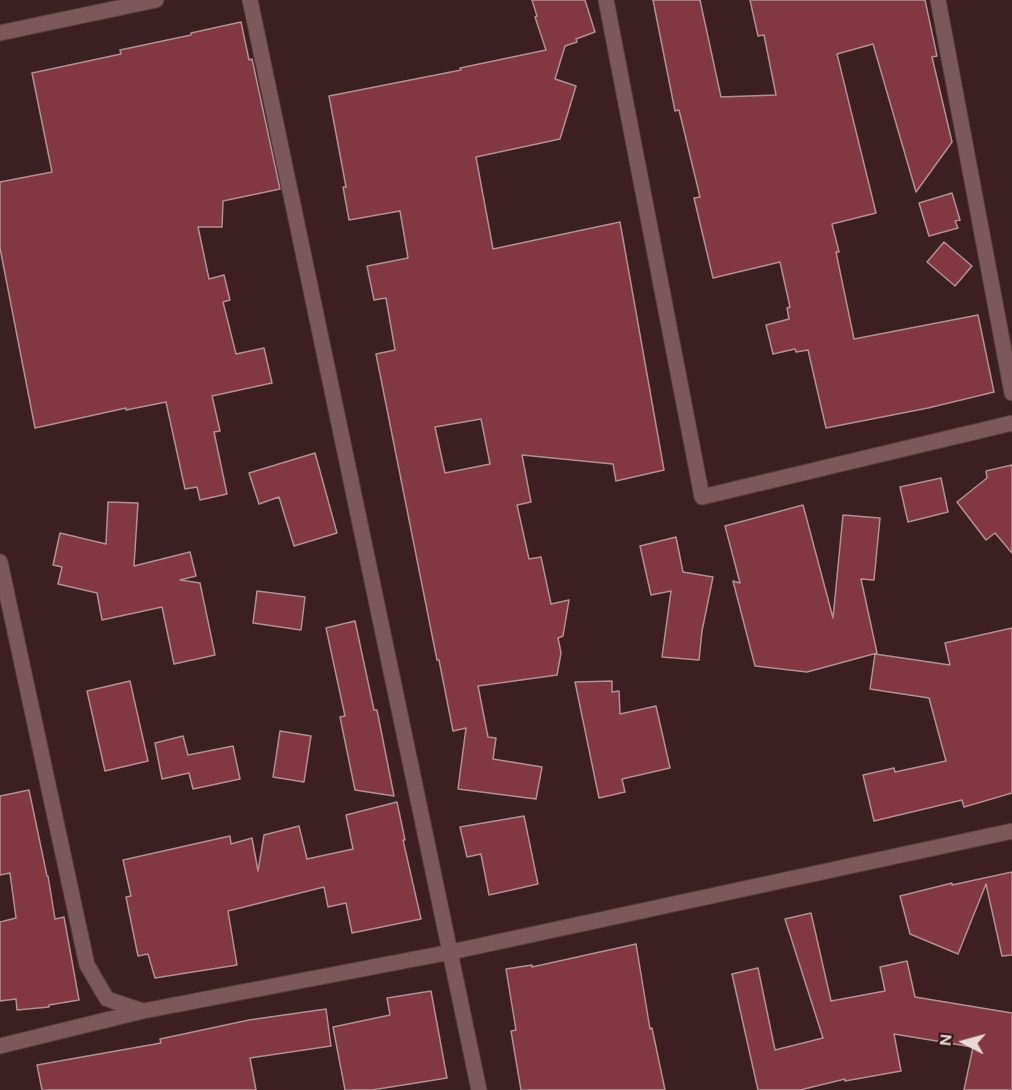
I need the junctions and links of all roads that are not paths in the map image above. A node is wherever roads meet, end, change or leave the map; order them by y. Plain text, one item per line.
1 (156, 0) edge
2 (250, 0) edge
3 (606, 0) edge
4 (938, 0) edge
5 (0, 33) edge
6 (1012, 393) edge
7 (1012, 423) edge
8 (0, 562) edge
9 (1012, 831) edge
10 (451, 952) junction
11 (143, 1011) junction
12 (0, 1046) edge
13 (479, 1090) edge

1 - 5 street
2 - 10 street
3 - 7 street
4 - 6 street
8 - 11 street
9 - 10 street
10 - 11 street
10 - 13 street
11 - 12 street

